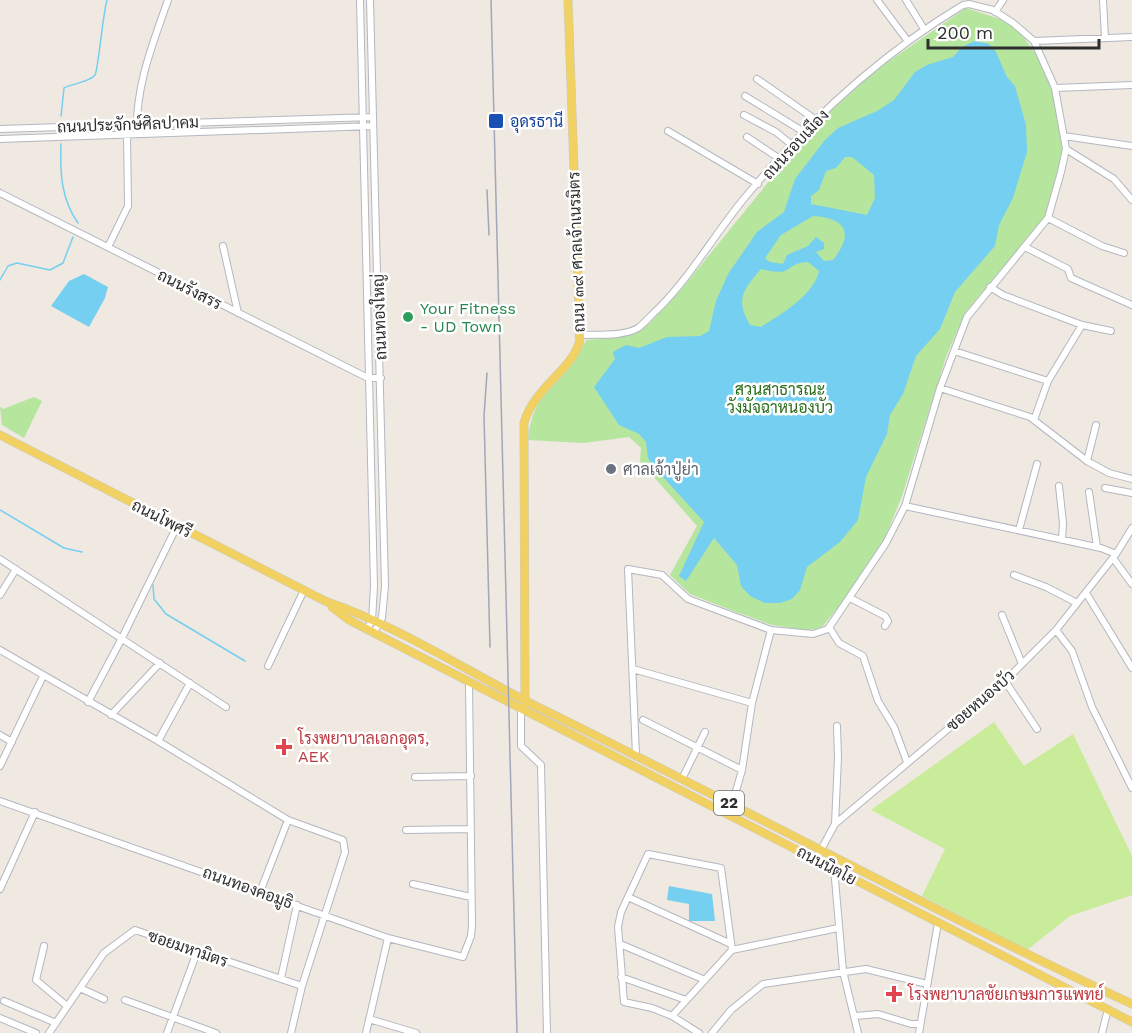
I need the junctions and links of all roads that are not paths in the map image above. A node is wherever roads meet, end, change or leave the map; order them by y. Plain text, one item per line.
1 (168, 0) edge
2 (360, 0) edge
3 (370, 0) edge
4 (568, 0) edge
5 (877, 0) edge
6 (906, 0) edge
7 (1003, 0) edge
8 (1103, 0) edge
9 (963, 2) edge
10 (995, 12) junction
11 (924, 28) junction
12 (1132, 37) edge
13 (1105, 38) junction
14 (907, 40) junction
15 (1034, 41) junction
16 (757, 79) dead end
17 (1132, 85) edge
18 (1055, 88) junction
19 (745, 96) dead end
20 (744, 115) dead end
21 (363, 117) junction
22 (373, 117) junction
23 (256, 119) junction
24 (237, 120) junction
25 (816, 120) junction
26 (137, 123) junction
27 (363, 126) junction
28 (373, 126) junction
29 (48, 127) junction
30 (0, 129) edge
31 (237, 130) junction
32 (256, 130) junction
33 (668, 131) dead end
34 (804, 132) junction
35 (127, 134) junction
36 (137, 134) junction
37 (1064, 135) junction
38 (48, 137) junction
39 (747, 137) dead end
40 (0, 139) edge
41 (792, 145) junction
42 (1132, 146) edge
43 (1066, 149) junction
44 (780, 159) junction
45 (758, 183) junction
46 (1129, 192) edge
47 (0, 193) edge
48 (1132, 200) edge
49 (1048, 218) junction
50 (223, 246) dead end
51 (108, 247) junction
52 (1025, 247) junction
53 (1124, 252) dead end
54 (990, 287) junction
55 (1132, 305) edge
56 (238, 313) junction
57 (1082, 325) junction
58 (1111, 331) dead end
59 (579, 334) junction
60 (954, 351) junction
61 (368, 378) junction
62 (381, 378) junction
63 (1048, 381) junction
64 (940, 388) junction
65 (1034, 420) junction
66 (1096, 425) dead end
67 (0, 435) edge
68 (1087, 461) junction
69 (1037, 465) dead end
70 (1132, 479) edge
71 (1059, 486) dead end
72 (1104, 488) dead end
73 (1089, 492) dead end
74 (1132, 493) edge
75 (904, 506) junction
76 (177, 526) junction
77 (1132, 528) edge
78 (1019, 530) junction
79 (1062, 540) junction
80 (1097, 547) junction
81 (1114, 556) junction
82 (0, 559) edge
83 (16, 569) junction
84 (1014, 575) dead end
85 (1132, 584) edge
86 (374, 586) junction
87 (385, 586) junction
88 (304, 590) junction
89 (1086, 593) junction
90 (0, 595) edge
91 (850, 598) junction
92 (325, 601) junction
93 (1077, 603) junction
94 (1002, 615) dead end
95 (349, 620) junction
96 (372, 621) junction
97 (380, 625) junction
98 (885, 626) dead end
99 (829, 627) junction
100 (771, 630) junction
101 (1056, 630) junction
102 (371, 631) junction
103 (122, 638) junction
104 (396, 643) junction
105 (0, 650) edge
106 (160, 663) junction
107 (1022, 664) junction
108 (268, 666) dead end
109 (1132, 668) edge
110 (633, 669) junction
111 (44, 676) junction
112 (1005, 681) junction
113 (469, 682) junction
114 (190, 683) junction
115 (88, 702) junction
116 (752, 703) junction
117 (524, 704) junction
118 (226, 707) dead end
119 (111, 715) junction
120 (643, 720) dead end
121 (837, 726) dead end
122 (1038, 729) dead end
123 (705, 732) dead end
124 (0, 735) edge
125 (158, 741) junction
126 (12, 742) junction
127 (697, 748) junction
128 (637, 756) junction
129 (1, 762) edge
130 (907, 762) junction
131 (741, 770) junction
132 (471, 776) junction
133 (415, 777) dead end
134 (682, 779) junction
135 (1132, 788) edge
136 (0, 801) edge
137 (732, 805) junction
138 (35, 812) junction
139 (288, 820) junction
140 (835, 824) junction
141 (469, 829) junction
142 (406, 830) dead end
143 (820, 850) junction
144 (816, 859) junction
145 (838, 860) junction
146 (834, 868) junction
147 (413, 885) dead end
148 (0, 889) edge
149 (260, 892) junction
150 (471, 897) junction
151 (628, 897) junction
152 (297, 905) junction
153 (323, 914) junction
154 (938, 924) junction
155 (838, 928) junction
156 (978, 929) junction
157 (388, 938) junction
158 (972, 941) junction
159 (620, 944) junction
160 (44, 946) dead end
161 (732, 947) junction
162 (197, 952) junction
163 (843, 971) junction
164 (621, 977) junction
165 (280, 978) junction
166 (705, 980) junction
167 (927, 984) junction
168 (302, 986) junction
169 (80, 988) junction
170 (104, 999) dead end
171 (125, 1000) dead end
172 (686, 1000) junction
173 (4, 1001) dead end
174 (1132, 1004) edge
175 (67, 1006) junction
176 (1108, 1009) junction
177 (672, 1016) junction
178 (855, 1016) junction
179 (0, 1018) edge
180 (173, 1018) junction
181 (369, 1019) junction
182 (1132, 1022) edge
183 (56, 1023) junction
184 (920, 1024) junction
185 (36, 1033) edge
186 (49, 1033) edge
187 (167, 1033) edge
188 (216, 1033) edge
189 (291, 1033) edge
190 (366, 1033) edge
191 (416, 1033) edge
192 (547, 1033) edge
193 (699, 1033) edge
194 (712, 1033) edge
195 (858, 1033) edge
196 (919, 1033) edge
197 (1102, 1033) edge

1 - 26 street
2 - 21 street, ถนนทองใหญ่
3 - 22 street, ถนนทองใหญ่
4 - 59 main road, ถนน ๓๙ ศาลเจ้าเนรมิตร
5 - 14 street
6 - 11 street
7 - 10 street
8 - 13 street
9 - 10 street, ถนนรอบเมือง
9 - 11 street, ถนนรอบเมือง
10 - 15 street, ถนนรอบเมือง
11 - 14 street, ถนนรอบเมือง
12 - 13 street
13 - 15 street
14 - 25 street, ถนนรอบเมือง
15 - 18 street
16 - 25 street
17 - 18 street
18 - 37 street
19 - 34 street
20 - 41 street
21 - 22 street, ถนนประจักษ์ศิลปาคม
21 - 23 street, ถนนประจักษ์ศิลปาคม
21 - 27 street, ถนนทองใหญ่
22 - 28 street, ถนนทองใหญ่
23 - 24 street, ถนนประจักษ์ศิลปาคม
23 - 32 street
24 - 26 street, ถนนประจักษ์ศิลปาคม
24 - 31 street
25 - 34 street, ถนนรอบเมือง
26 - 29 street, ถนนประจักษ์ศิลปาคม
26 - 36 street
27 - 28 street, ถนนประจักษ์ศิลปาคม
27 - 32 street, ถนนประจักษ์ศิลปาคม
27 - 61 street, ถนนทองใหญ่
28 - 62 street, ถนนทองใหญ่
29 - 30 street, ถนนประจักษ์ศิลปาคม
29 - 38 street
31 - 32 street, ถนนประจักษ์ศิลปาคม
31 - 36 street, ถนนประจักษ์ศิลปาคม
33 - 45 street
34 - 41 street, ถนนรอบเมือง
35 - 36 street, ถนนประจักษ์ศิลปาคม
35 - 38 street, ถนนประจักษ์ศิลปาคม
35 - 51 street
37 - 42 street
37 - 43 street
38 - 40 street, ถนนประจักษ์ศิลปาคม
39 - 44 street
41 - 44 street, ถนนรอบเมือง
43 - 46 street
43 - 49 street
44 - 45 street, ถนนรอบเมือง
45 - 59 street, ถนนรอบเมือง
46 - 48 street
47 - 51 street, ถนนรังสรร
49 - 52 street
49 - 53 street
50 - 56 street
51 - 56 street, ถนนรังสรร
52 - 54 street
52 - 55 street
54 - 57 street
54 - 60 street
56 - 61 street, ถนนรังสรร
57 - 58 street
57 - 63 street
59 - 117 main road, ถนน ๓๙ ศาลเจ้าเนรมิตร
60 - 63 street
60 - 64 street
61 - 62 street, ถนนรังสรร
61 - 86 street, ถนนทองใหญ่
62 - 87 street, ถนนทองใหญ่
63 - 65 street
64 - 65 street
64 - 75 street
65 - 68 street
66 - 68 street
67 - 76 main road, ถนนโพศรี
68 - 70 street
69 - 78 street
71 - 79 street
72 - 74 street
73 - 80 street
75 - 78 street
75 - 91 street
76 - 88 main road, ถนนโพศรี
76 - 103 street
77 - 81 street, ซอยหนองบัว
78 - 79 street
79 - 80 street
80 - 81 street
81 - 85 street
81 - 89 street, ซอยหนองบัว
82 - 83 street
83 - 90 street
83 - 103 street
84 - 93 street
86 - 87 street
86 - 96 street, ถนนทองใหญ่
87 - 97 street, ถนนทองใหญ่
88 - 92 main road, ถนนโพศรี
88 - 108 street
89 - 93 street, ซอยหนองบัว
89 - 109 street
91 - 98 street
91 - 99 street
92 - 95 main road, ถนนโพศรี
92 - 96 main road, ถนนโพศรี
93 - 101 street, ซอยหนองบัว
94 - 107 street
95 - 102 main road, ถนนโพศรี
95 - 104 main road
96 - 97 main road, ถนนโพศรี
96 - 102 street, ถนนทองใหญ่
97 - 102 street, ถนนทองใหญ่
97 - 117 main road, ถนนโพศรี
99 - 100 street
99 - 130 street
100 - 110 street
100 - 116 street
101 - 107 street, ซอยหนองบัว
101 - 135 street
102 - 104 main road, ถนนโพศรี
103 - 106 street
103 - 115 street
104 - 113 main road, ถนนโพศรี
105 - 111 street
106 - 114 street
106 - 119 street
107 - 112 street, ซอยหนองบัว
110 - 116 street
110 - 128 street
111 - 115 street
111 - 126 street
112 - 122 street
112 - 130 street, ซอยหนองบัว
113 - 117 main road, ถนนโพศรี
113 - 132 street
114 - 118 street
114 - 125 street
115 - 119 street
116 - 131 street
117 - 128 main road, ถนนนิตโย
117 - 144 main road, ถนนนิตโย / 22
117 - 192 street
119 - 125 street
120 - 127 street
121 - 140 street
123 - 127 street
124 - 126 street
125 - 139 street
126 - 129 street
127 - 131 street
127 - 134 street
128 - 134 main road, ถนนนิตโย / 22
130 - 140 street, ซอยหนองบัว
131 - 137 street
132 - 133 street
132 - 141 street
134 - 137 main road, ถนนนิตโย / 22
136 - 138 street, ถนนทองคอมูธิ
137 - 143 main road, ถนนนิตโย / 22
138 - 148 street
138 - 149 street, ถนนทองคอมูธิ
139 - 149 street
139 - 153 street
140 - 143 street, ซอยหนองบัว
141 - 142 street
141 - 150 street
143 - 144 street, ซอยหนองบัว
143 - 145 main road, ถนนนิตโย / 22
144 - 146 main road, ถนนนิตโย / 22
145 - 146 main road
145 - 156 main road, ถนนนิตโย / 22
146 - 154 main road, ถนนนิตโย / 22
146 - 155 street
147 - 150 street
149 - 152 street, ถนนทองคอมูธิ
150 - 157 street, ถนนทองคอมูธิ
151 - 159 street
151 - 161 street
151 - 161 street
152 - 153 street, ถนนทองคอมูธิ
152 - 165 street
153 - 157 street, ถนนทองคอมูธิ
153 - 168 street
154 - 158 main road, ถนนนิตโย / 22
154 - 167 street
155 - 161 street
155 - 163 street
156 - 158 main road
156 - 174 main road, ถนนนิตโย / 22
157 - 181 street
158 - 176 main road, ถนนนิตโย / 22
159 - 164 street
159 - 166 street
160 - 175 street
161 - 166 street
162 - 165 street, ซอยมหามิตร
162 - 169 street, ซอยมหามิตร
162 - 180 street
163 - 167 street
163 - 178 street
163 - 194 street
164 - 172 street
164 - 177 street
165 - 168 street, ซอยมหามิตร
166 - 172 street
167 - 184 street
168 - 189 street
169 - 170 street
169 - 175 street, ซอยมหามิตร
171 - 180 street
172 - 177 street
173 - 183 street
175 - 183 street, ซอยมหามิตร
176 - 182 main road, ถนนนิตโย / 22
176 - 197 street
177 - 193 street
178 - 184 street
178 - 195 street
179 - 185 street
180 - 187 street
180 - 188 street
181 - 190 street
181 - 191 street
183 - 186 street, ซอยมหามิตร
184 - 196 street

